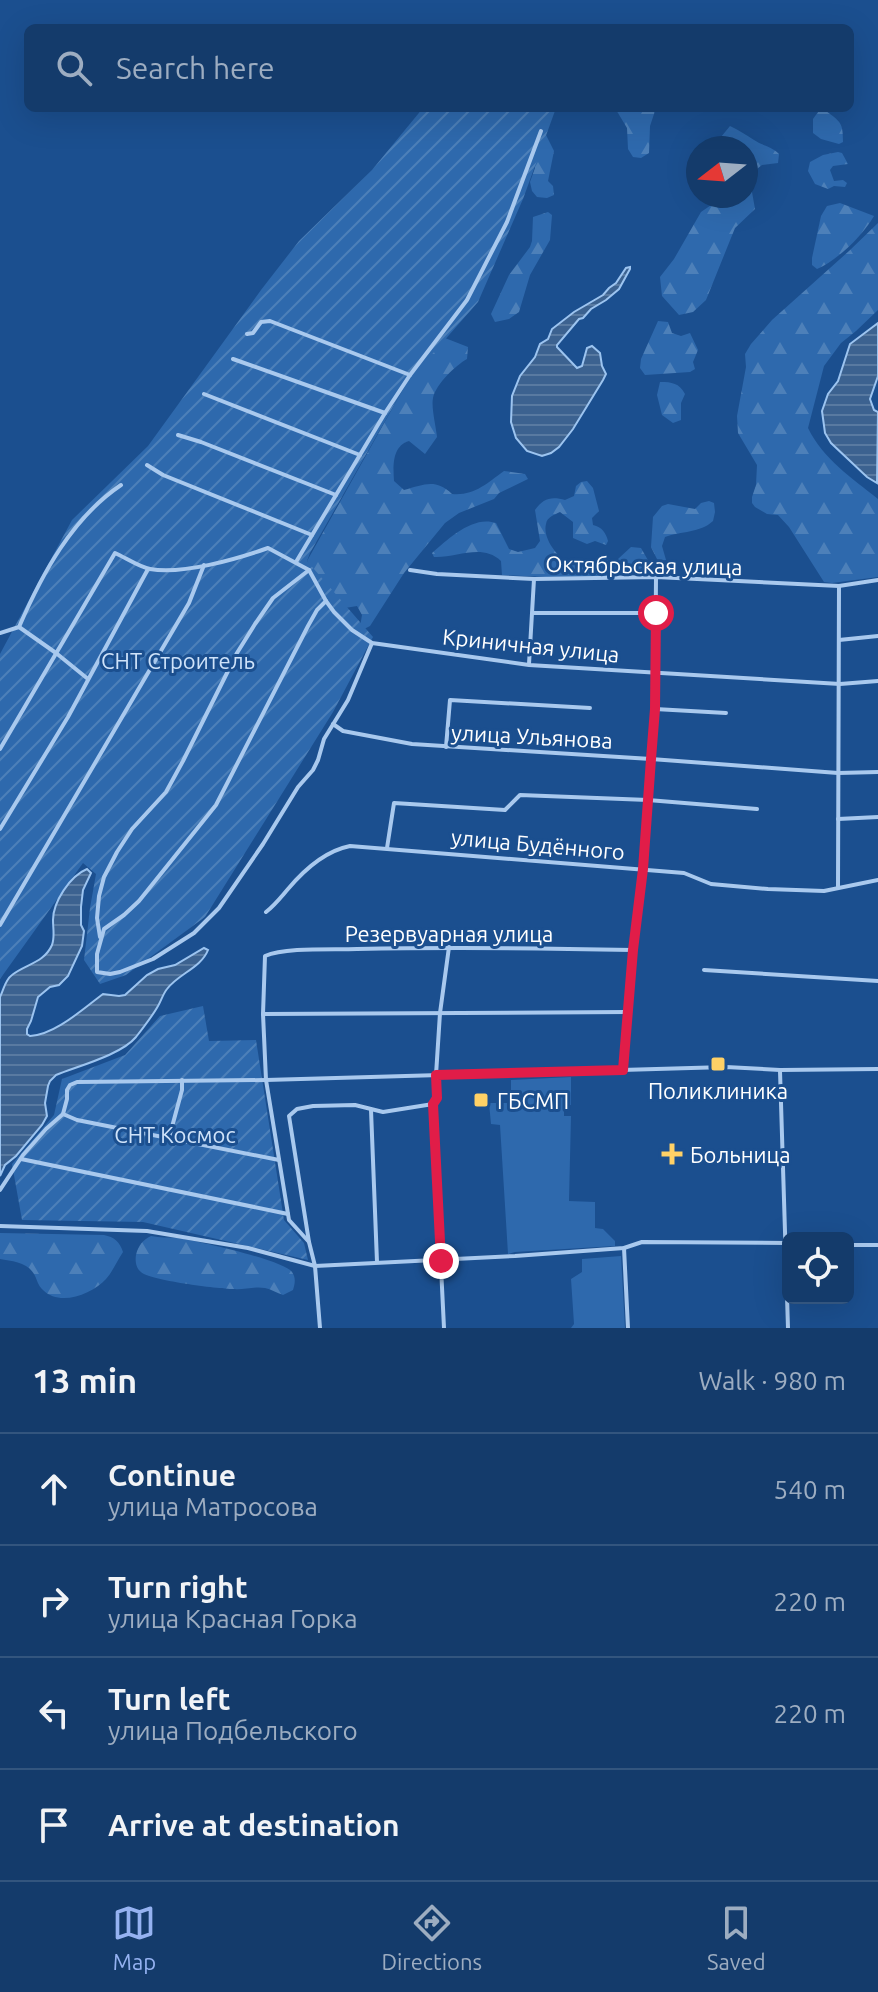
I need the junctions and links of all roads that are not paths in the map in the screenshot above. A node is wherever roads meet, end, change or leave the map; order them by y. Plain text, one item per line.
1 (541, 131) dead end
2 (247, 334) dead end
3 (233, 359) dead end
4 (410, 375) junction
5 (204, 394) dead end
6 (385, 413) junction
7 (178, 435) dead end
8 (360, 455) junction
9 (147, 465) dead end
10 (121, 485) dead end
11 (336, 495) junction
12 (312, 535) junction
13 (296, 562) junction
14 (204, 565) junction
15 (148, 569) junction
16 (309, 570) junction
17 (410, 570) dead end
18 (656, 577) junction
19 (534, 579) junction
20 (878, 580) edge
21 (839, 586) junction
22 (326, 601) junction
23 (533, 613) junction
24 (656, 613) junction
25 (19, 627) junction
26 (0, 633) edge
27 (878, 636) edge
28 (839, 640) junction
29 (372, 643) junction
30 (56, 653) junction
31 (529, 665) junction
32 (655, 673) junction
33 (88, 679) junction
34 (878, 681) edge
35 (840, 684) junction
36 (590, 708) dead end
37 (655, 709) junction
38 (726, 713) dead end
39 (332, 724) junction
40 (446, 747) junction
41 (0, 749) edge
42 (651, 759) junction
43 (878, 772) edge
44 (838, 773) junction
45 (648, 800) junction
46 (757, 809) dead end
47 (878, 817) edge
48 (838, 819) junction
49 (0, 829) edge
50 (387, 848) junction
51 (643, 869) junction
52 (878, 880) edge
53 (838, 887) junction
54 (266, 912) dead end
55 (0, 925) edge
56 (100, 939) junction
57 (449, 947) junction
58 (633, 950) junction
59 (704, 970) dead end
60 (878, 981) edge
61 (628, 1012) junction
62 (440, 1013) junction
63 (263, 1014) junction
64 (878, 1069) edge
65 (623, 1070) junction
66 (780, 1070) junction
67 (436, 1075) junction
68 (182, 1080) junction
69 (266, 1080) junction
70 (433, 1104) junction
71 (371, 1110) junction
72 (63, 1114) junction
73 (169, 1138) junction
74 (21, 1159) junction
75 (279, 1160) junction
76 (0, 1190) edge
77 (288, 1214) junction
78 (0, 1226) edge
79 (787, 1232) edge
80 (309, 1242) junction
81 (782, 1243) edge
82 (854, 1245) edge
83 (878, 1245) edge
84 (624, 1248) junction
85 (441, 1261) junction
86 (377, 1262) junction
87 (315, 1266) junction
88 (788, 1304) edge
89 (320, 1328) edge
90 (444, 1328) edge
91 (628, 1328) edge
92 (788, 1328) edge

1 - 4 street
2 - 4 street
3 - 6 street
4 - 6 street
5 - 8 street
6 - 8 street
7 - 11 street
8 - 11 street
9 - 12 street
10 - 25 street
11 - 12 street
12 - 13 street
13 - 14 street
13 - 16 street
14 - 15 street
14 - 55 street
15 - 30 street
15 - 33 street
16 - 22 street
16 - 56 street
17 - 19 street, Октябрьская улица
18 - 19 street, Октябрьская улица
18 - 21 street, Октябрьская улица
18 - 24 street
19 - 23 street
20 - 21 street, Октябрьская улица
21 - 28 street
22 - 29 street
22 - 56 street
23 - 24 street
23 - 31 street
24 - 32 street
25 - 26 street
25 - 30 street
27 - 28 street
28 - 35 street
29 - 31 street, Криничная улица
29 - 39 street
30 - 33 street
30 - 41 street
31 - 32 street, Криничная улица
32 - 35 street, Криничная улица
32 - 37 street
33 - 49 street
34 - 35 street, Криничная улица
35 - 44 street
36 - 40 street
37 - 38 street
37 - 42 street
39 - 40 street, улица Ульянова
39 - 56 street
40 - 42 street, улица Ульянова
42 - 44 street, улица Ульянова
42 - 45 street
43 - 44 street, улица Ульянова
44 - 48 street
45 - 46 street
45 - 50 street
45 - 51 street
47 - 48 street
48 - 53 street
50 - 51 street, улица Будённого
50 - 54 street, улица Будённого
51 - 53 street, улица Будённого
51 - 58 street
52 - 53 street, улица Будённого
57 - 58 street, Резервуарная улица
57 - 62 street
57 - 63 street, Резервуарная улица
58 - 61 street
59 - 60 street
61 - 62 street
61 - 65 street
62 - 63 street
62 - 67 street
63 - 69 street
64 - 66 street
65 - 66 street
65 - 67 street
66 - 79 street
67 - 69 street
67 - 70 street
68 - 69 street
68 - 72 street
68 - 73 street
69 - 75 street
70 - 71 street
70 - 85 street
71 - 80 street
71 - 86 street
72 - 73 street
72 - 74 street
73 - 75 street
74 - 76 street
74 - 77 street
75 - 77 street
77 - 80 street
78 - 87 street
80 - 87 street
81 - 84 street
82 - 83 street
84 - 85 street
84 - 91 street
85 - 86 street
85 - 90 street
86 - 87 street
87 - 89 street
88 - 92 street

